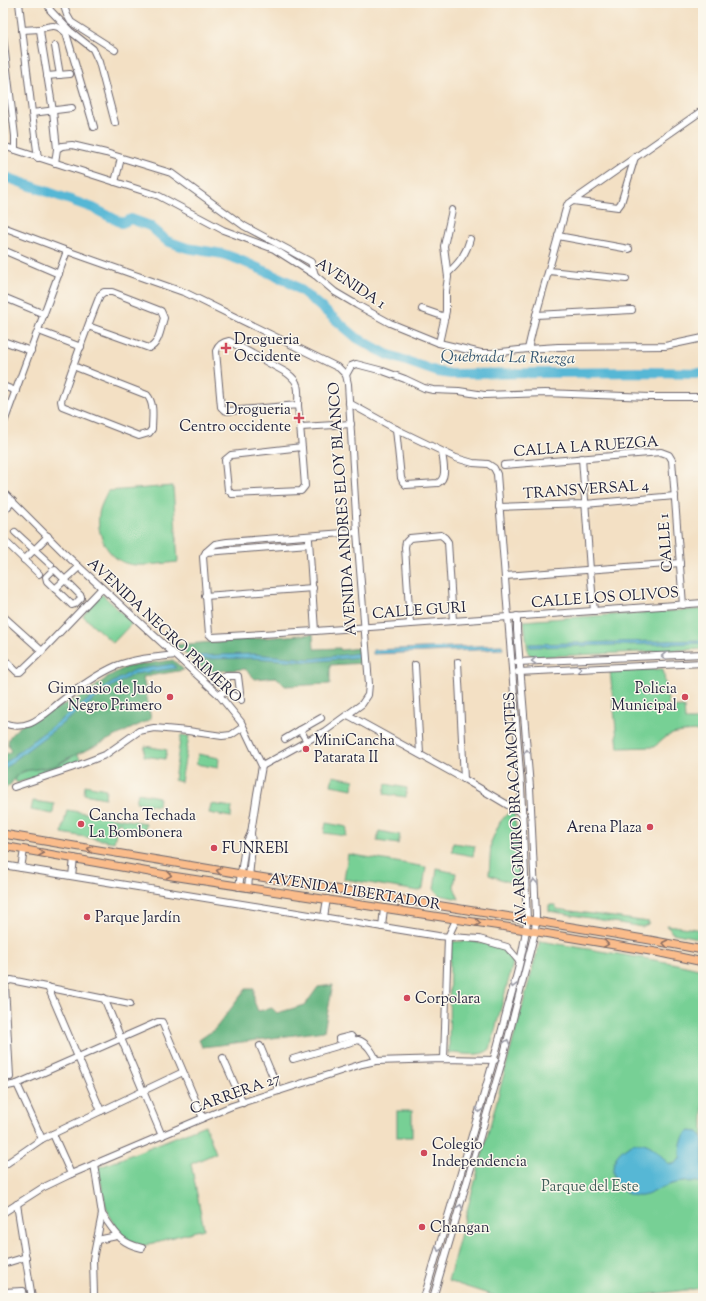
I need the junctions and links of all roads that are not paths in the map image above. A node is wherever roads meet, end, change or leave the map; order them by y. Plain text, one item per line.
1 (19, 3) edge
2 (48, 3) edge
3 (63, 3) edge
4 (76, 25) junction
5 (40, 29) junction
6 (22, 30) junction
7 (68, 32) junction
8 (3, 36) edge
9 (55, 46) dead end
10 (115, 50) dead end
11 (70, 74) dead end
12 (60, 75) junction
13 (47, 76) junction
14 (72, 108) dead end
15 (53, 110) junction
16 (703, 110) edge
17 (32, 113) junction
18 (114, 122) dead end
19 (94, 127) dead end
20 (3, 146) edge
21 (57, 148) junction
22 (14, 150) junction
23 (635, 157) junction
24 (38, 158) junction
25 (121, 158) junction
26 (56, 163) junction
27 (115, 182) junction
28 (573, 200) junction
29 (452, 210) dead end
30 (3, 227) edge
31 (558, 236) junction
32 (470, 239) dead end
33 (629, 249) dead end
34 (3, 250) edge
35 (67, 252) junction
36 (549, 271) junction
37 (448, 273) junction
38 (59, 274) junction
39 (315, 275) junction
40 (626, 279) dead end
41 (3, 298) edge
42 (422, 308) dead end
43 (632, 310) dead end
44 (44, 314) junction
45 (536, 314) junction
46 (445, 317) junction
47 (88, 326) junction
48 (38, 331) junction
49 (703, 338) edge
50 (3, 341) edge
51 (439, 343) junction
52 (81, 347) junction
53 (528, 349) junction
54 (31, 351) junction
55 (73, 366) junction
56 (346, 375) junction
57 (3, 386) edge
58 (16, 391) junction
59 (703, 397) edge
60 (349, 403) junction
61 (298, 405) junction
62 (351, 424) junction
63 (3, 425) edge
64 (301, 427) junction
65 (396, 429) junction
66 (302, 447) junction
67 (442, 452) junction
68 (670, 456) joint
69 (582, 458) junction
70 (504, 465) dead end
71 (3, 492) edge
72 (675, 496) junction
73 (13, 502) junction
74 (585, 504) junction
75 (499, 507) junction
76 (3, 512) edge
77 (14, 532) dead end
78 (357, 532) junction
79 (48, 536) junction
80 (309, 536) junction
81 (6, 542) dead end
82 (309, 544) junction
83 (34, 550) junction
84 (206, 552) junction
85 (24, 560) junction
86 (680, 563) junction
87 (50, 565) dead end
88 (79, 567) junction
89 (590, 570) junction
90 (39, 574) dead end
91 (505, 576) junction
92 (65, 580) junction
93 (102, 588) junction
94 (313, 588) junction
95 (56, 589) junction
96 (206, 596) junction
97 (703, 604) edge
98 (683, 605) junction
99 (594, 611) junction
100 (3, 616) edge
101 (517, 616) junction
102 (508, 617) junction
103 (453, 621) junction
104 (410, 624) junction
105 (365, 627) junction
106 (315, 631) junction
107 (42, 651) junction
108 (703, 654) edge
109 (176, 655) junction
110 (3, 658) edge
111 (458, 662) dead end
112 (512, 662) junction
113 (520, 662) junction
114 (703, 663) edge
115 (416, 665) dead end
116 (512, 672) junction
117 (520, 672) junction
118 (227, 676) junction
119 (213, 680) dead end
120 (226, 689) junction
121 (240, 690) junction
122 (219, 695) junction
123 (348, 715) junction
124 (321, 718) dead end
125 (3, 723) edge
126 (244, 727) junction
127 (300, 730) junction
128 (285, 739) dead end
129 (307, 741) junction
130 (420, 754) junction
131 (262, 766) junction
132 (464, 779) junction
133 (14, 787) dead end
134 (523, 814) junction
135 (251, 833) junction
136 (3, 834) edge
137 (3, 846) edge
138 (24, 850) junction
139 (74, 858) junction
140 (3, 865) edge
141 (21, 868) junction
142 (241, 874) junction
143 (72, 876) junction
144 (250, 876) junction
145 (239, 887) junction
146 (248, 888) junction
147 (327, 899) junction
148 (384, 908) junction
149 (324, 917) junction
150 (456, 920) junction
151 (527, 920) junction
152 (536, 921) junction
153 (382, 927) junction
154 (526, 930) junction
155 (535, 932) junction
156 (448, 937) junction
157 (703, 950) edge
158 (519, 961) junction
159 (703, 962) edge
160 (48, 987) junction
161 (104, 998) junction
162 (130, 1004) dead end
163 (121, 1038) junction
164 (339, 1039) dead end
165 (355, 1041) junction
166 (260, 1046) dead end
167 (78, 1058) junction
168 (223, 1058) dead end
169 (503, 1058) junction
170 (293, 1059) dead end
171 (444, 1059) junction
172 (376, 1061) junction
173 (493, 1061) junction
174 (184, 1072) junction
175 (10, 1077) dead end
176 (17, 1084) junction
177 (3, 1087) edge
178 (144, 1091) junction
179 (279, 1091) junction
180 (243, 1103) junction
181 (101, 1111) junction
182 (203, 1118) junction
183 (53, 1134) junction
184 (162, 1136) junction
185 (42, 1139) junction
186 (94, 1164) junction
187 (3, 1166) edge
188 (71, 1174) junction
189 (17, 1204) junction
190 (3, 1213) edge
191 (102, 1214) junction
192 (117, 1236) junction
193 (97, 1240) junction
194 (142, 1248) dead end
195 (26, 1257) junction
196 (3, 1264) edge
197 (23, 1291) dead end
198 (3, 1292) edge
199 (94, 1294) dead end
200 (32, 1298) edge
201 (424, 1298) edge
202 (433, 1298) edge

1 - 6 street
2 - 7 street
3 - 4 street
4 - 7 street
4 - 10 street
5 - 6 street
5 - 7 street
5 - 13 street
6 - 17 street
7 - 18 street
7 - 19 street
8 - 22 street
9 - 12 street
11 - 12 street
12 - 13 street
13 - 15 street
14 - 15 street
15 - 17 street
15 - 21 street
16 - 23 street
17 - 24 street
20 - 22 street, AVENIDA 1
21 - 25 street
21 - 26 street
22 - 24 street, AVENIDA 1
23 - 28 street
23 - 28 street
24 - 26 street, AVENIDA 1
25 - 27 street
25 - 39 street
26 - 27 street, AVENIDA 1
27 - 39 street, AVENIDA 1
28 - 31 street
29 - 37 street
30 - 35 street, AVENIDA ANDRES ELOY BLANCO
31 - 33 street
31 - 36 street
32 - 37 street
34 - 38 street
35 - 38 street
35 - 56 street, AVENIDA ANDRES ELOY BLANCO
36 - 40 street
36 - 45 street
37 - 46 street
38 - 44 street
39 - 51 street, AVENIDA 1
41 - 44 street
42 - 46 street
43 - 45 street
44 - 48 street
45 - 53 street
46 - 51 street
47 - 47 street
47 - 52 street
48 - 52 street
48 - 54 street
49 - 53 street, AVENIDA 1
50 - 54 street
51 - 53 street, AVENIDA 1
52 - 55 street
54 - 58 street
55 - 55 street
56 - 59 street
56 - 60 street, AVENIDA ANDRES ELOY BLANCO
57 - 58 street
58 - 63 street
60 - 62 street, AVENIDA ANDRES ELOY BLANCO
60 - 65 street, CALLA LA RUEZGA
61 - 61 street
61 - 64 street
62 - 64 street
62 - 78 street, AVENIDA ANDRES ELOY BLANCO
64 - 66 street
65 - 67 street, CALLA LA RUEZGA
65 - 67 street
66 - 66 street
67 - 75 street, CALLA LA RUEZGA
68 - 69 street, CALLA LA RUEZGA
68 - 72 street, CALLE 1
69 - 70 street, CALLA LA RUEZGA
69 - 74 street
71 - 73 street, AVENIDA NEGRO PRIMERO
72 - 74 street, TRANSVERSAL 4
72 - 86 street, CALLE 1
73 - 76 street
73 - 79 street, AVENIDA NEGRO PRIMERO
74 - 75 street, TRANSVERSAL 4
74 - 89 street
75 - 91 street
77 - 83 street
78 - 80 street
78 - 105 street, AVENIDA ANDRES ELOY BLANCO
79 - 83 street
79 - 88 street, AVENIDA NEGRO PRIMERO
80 - 82 street
80 - 84 street
81 - 85 street
82 - 84 street
82 - 94 street
83 - 85 street
83 - 87 street
84 - 96 street
85 - 90 street
86 - 89 street
86 - 98 street, CALLE 1
88 - 92 street
88 - 93 street, AVENIDA NEGRO PRIMERO
89 - 91 street
89 - 99 street
91 - 102 street
92 - 95 street
92 - 95 street
92 - 95 street
93 - 107 street
93 - 109 street, AVENIDA NEGRO PRIMERO
94 - 96 street
94 - 106 street
96 - 106 street, CALLE GURI
97 - 98 street, CALLE LOS OLIVOS
98 - 99 street, CALLE LOS OLIVOS
99 - 101 street, CALLE LOS OLIVOS
100 - 107 street
101 - 102 street, CALLE LOS OLIVOS
101 - 113 street, AV. ARGIMIRO BRACAMONTES
102 - 103 street, CALLE GURI
102 - 112 street
103 - 104 street, CALLE GURI
103 - 104 street
104 - 105 street, CALLE GURI
105 - 106 street, CALLE GURI
105 - 123 street, AVENIDA ANDRES ELOY BLANCO
107 - 110 street
108 -> 113 street
108 - 114 street
109 - 122 street, AVENIDA NEGRO PRIMERO
109 - 125 street
111 - 132 street
112 - 113 street
112 - 116 street
113 - 117 street, AV. ARGIMIRO BRACAMONTES
117 -> 114 street
115 - 130 street
116 - 117 street
116 - 134 street
152 -> 117 street, AV. ARGIMIRO BRACAMONTES
118 - 119 street
118 - 120 street
118 - 121 street
120 - 121 street
120 - 121 street
120 - 122 street
122 - 126 street, AVENIDA NEGRO PRIMERO
123 - 129 street, AVENIDA ANDRES ELOY BLANCO
123 - 130 street
124 - 127 street
126 - 131 street, AVENIDA NEGRO PRIMERO
126 - 133 street
127 - 128 street
127 - 129 street
129 - 131 street, AVENIDA ANDRES ELOY BLANCO
130 - 132 street
131 - 135 street
132 - 134 street
134 - 151 street
135 - 142 street
135 - 144 street
142 -> 136 main road, AVENIDA LIBERTADOR
137 - 138 main road, AVENIDA LIBERTADOR
138 -> 139 main road, AVENIDA LIBERTADOR
138 - 141 street
139 - 143 street
139 -> 145 main road, AVENIDA LIBERTADOR
140 - 141 street
141 - 143 street
142 - 144 main road, AVENIDA LIBERTADOR
142 - 145 street
143 - 149 street
144 - 146 street
144 - 151 main road, AVENIDA LIBERTADOR
145 - 146 main road, AVENIDA LIBERTADOR
146 - 147 main road, AVENIDA LIBERTADOR
147 - 148 main road, AVENIDA LIBERTADOR
147 - 149 street
148 - 150 main road, AVENIDA LIBERTADOR
148 - 153 street
149 - 153 street
150 -> 154 main road, AVENIDA LIBERTADOR
150 - 156 street
151 - 152 main road, AVENIDA LIBERTADOR
151 - 154 street
152 - 155 street, AV. ARGIMIRO BRACAMONTES
157 -> 152 main road, AVENIDA LIBERTADOR
153 - 156 street
154 - 155 main road, AVENIDA LIBERTADOR
154 - 158 street
155 -> 159 main road, AVENIDA LIBERTADOR
169 -> 155 street, AV. ARGIMIRO BRACAMONTES
156 - 158 street
156 - 171 street
158 -> 173 street
160 - 161 street
160 - 167 street
160 - 175 street
161 - 162 street
161 - 163 street
163 - 167 street
163 - 174 street
163 - 178 street
164 - 165 street
165 - 170 street
165 - 172 street
166 - 179 street
167 - 176 street
167 - 181 street
168 - 180 street
169 - 173 street, CARRERA 27
202 -> 169 street, AV. ARGIMIRO BRACAMONTES
171 - 172 street, CARRERA 27
171 - 173 street, CARRERA 27
172 - 179 street, CARRERA 27
173 -> 201 street
174 - 178 street
174 - 182 street
176 - 177 street
176 - 185 street
178 - 181 street
178 - 184 street
179 - 180 street, CARRERA 27
180 - 182 street, CARRERA 27
181 - 183 street
182 - 184 street, CARRERA 27
183 - 185 street
183 - 188 street
184 - 186 street, CARRERA 27
185 - 187 street
186 - 188 street, CARRERA 27
186 - 191 street
188 - 189 street, CARRERA 27
189 - 190 street, CARRERA 27
189 - 195 street
191 - 192 street
191 - 193 street
192 - 193 street
192 - 194 street
193 - 199 street
195 - 196 street
195 - 200 street
197 - 198 street

